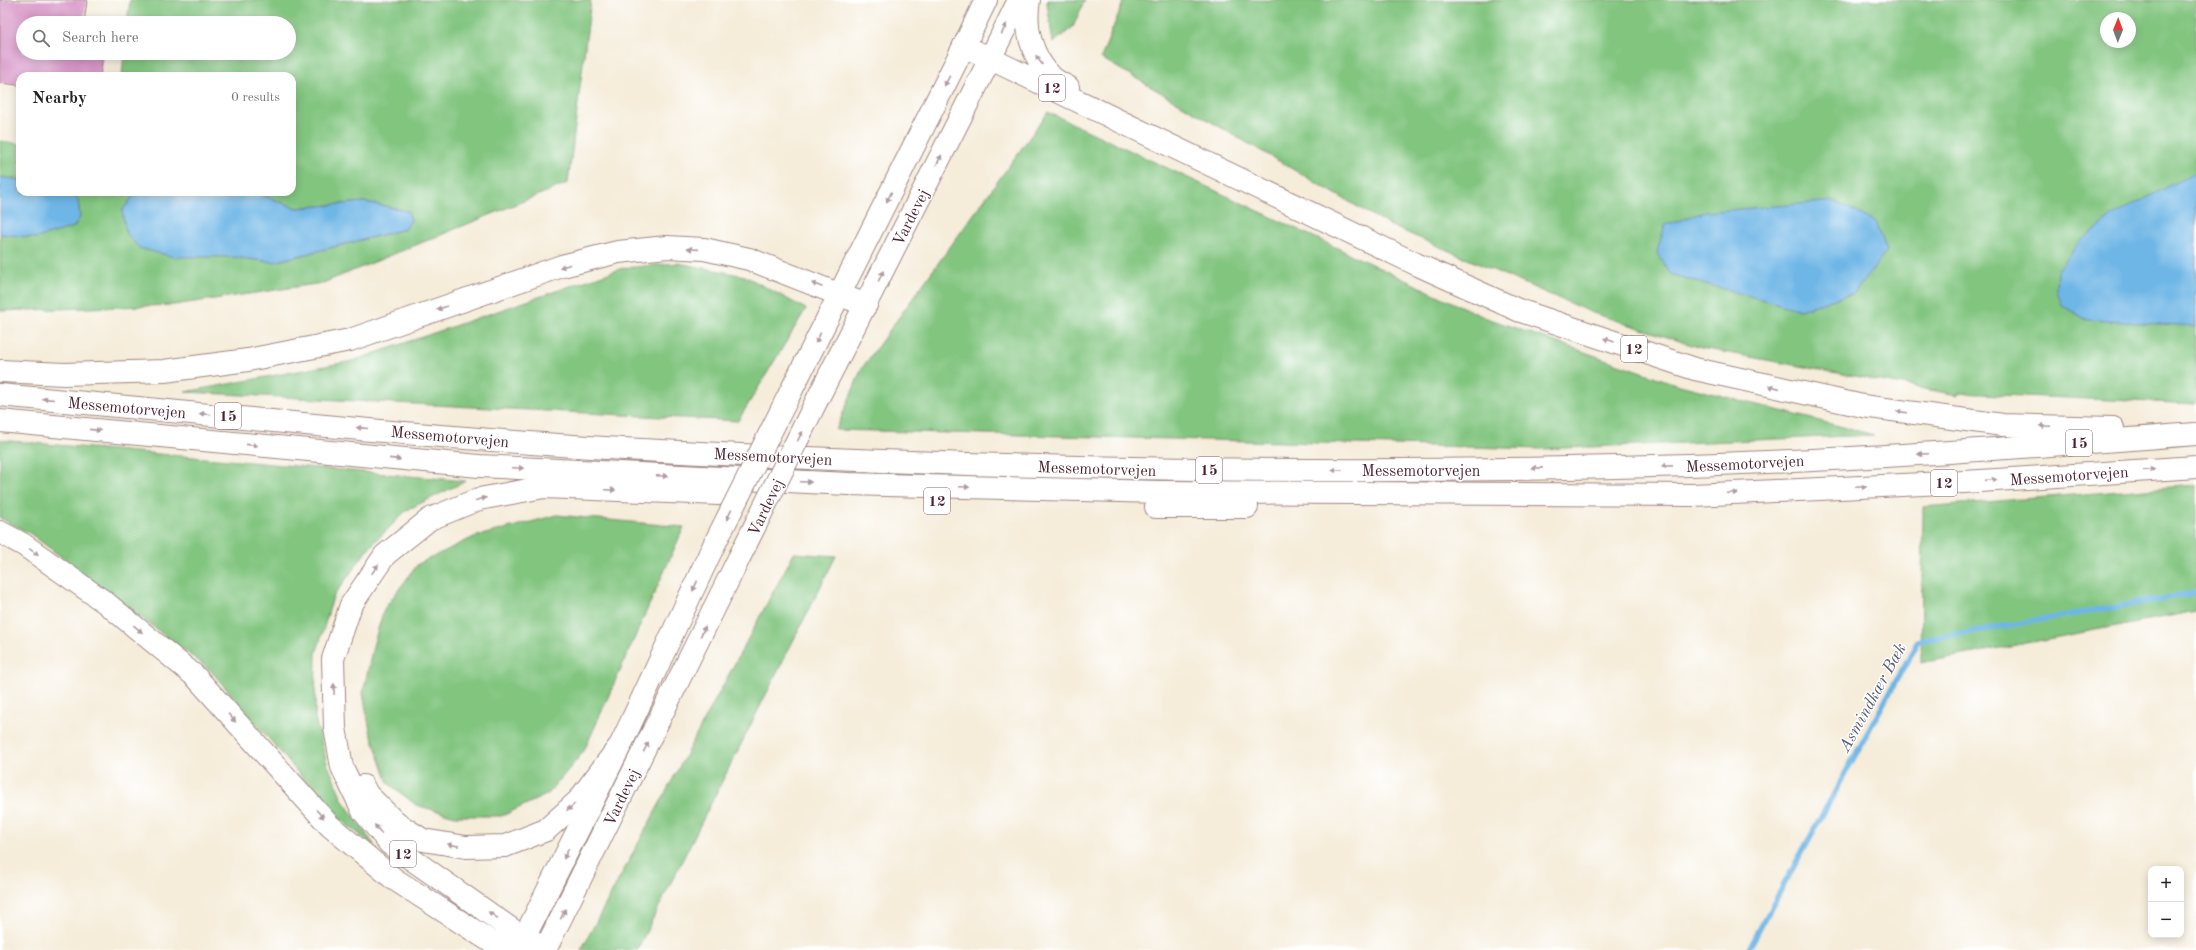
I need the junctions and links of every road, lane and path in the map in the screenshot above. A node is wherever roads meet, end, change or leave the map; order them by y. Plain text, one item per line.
1 (986, 0) edge
2 (1019, 0) edge
3 (1029, 0) edge
4 (964, 46) junction
5 (990, 59) junction
6 (1114, 118) junction
7 (840, 294) junction
8 (866, 305) junction
9 (0, 371) edge
10 (0, 395) edge
11 (0, 421) edge
12 (2196, 432) edge
13 (2196, 467) edge
14 (1692, 495) junction
15 (0, 532) edge
16 (335, 728) junction
17 (621, 744) junction
18 (521, 944) edge
19 (545, 949) edge
20 (504, 950) edge

1 - 4 main road, Vardevej
5 -> 2 main road, Vardevej
6 -> 3 main road
4 - 5 main road, 12
4 -> 7 main road, Vardevej
5 - 6 main road, 12
8 -> 5 main road, Vardevej
12 -> 6 main road, 12
7 - 8 main road
7 -> 9 main road
7 -> 17 main road, Vardevej, bridge
19 -> 8 main road, Vardevej, bridge
12 -> 10 main road, Messemotorvejen / 15
11 -> 14 main road, Messemotorvejen / 15
14 -> 13 main road, Messemotorvejen / 12
16 -> 14 main road, 12
15 -> 20 main road
17 -> 16 main road
18 -> 16 main road, 12
17 -> 18 main road, Vardevej
18 - 19 main road, 12

